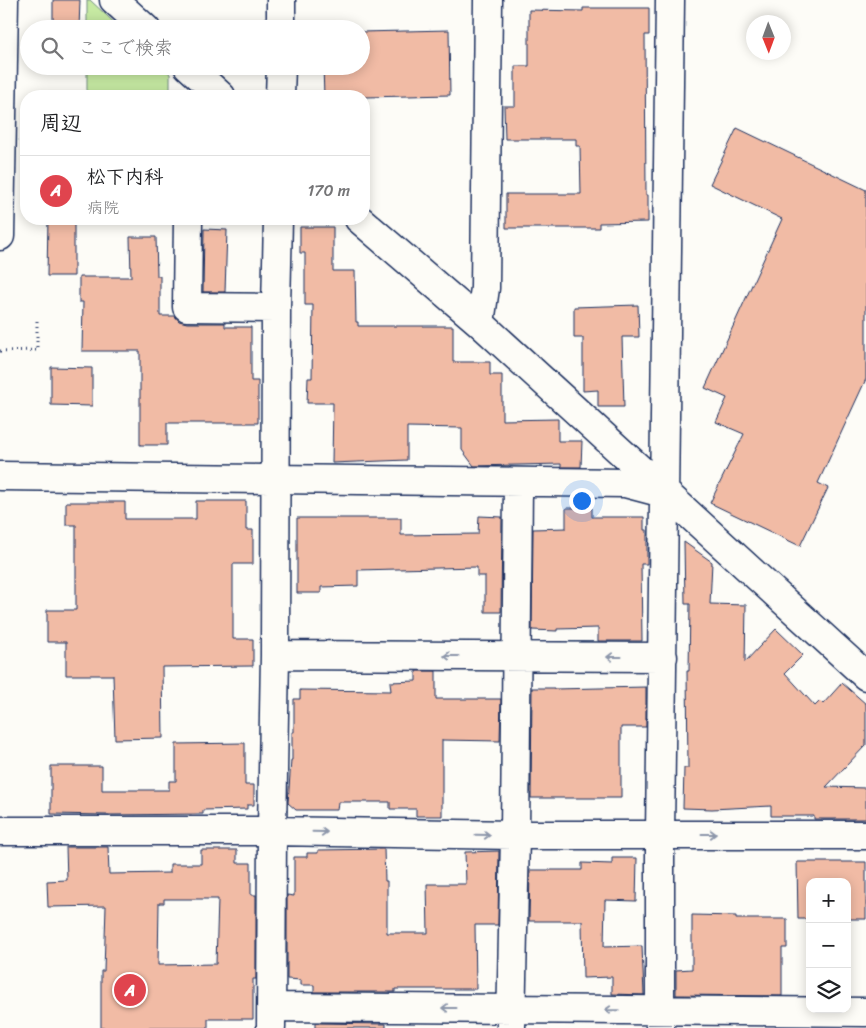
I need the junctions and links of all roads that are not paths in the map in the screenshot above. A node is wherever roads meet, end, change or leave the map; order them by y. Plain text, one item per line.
1 (4, 0) edge
2 (114, 0) edge
3 (281, 0) edge
4 (488, 0) edge
5 (670, 0) edge
6 (136, 20) edge
7 (281, 20) edge
8 (189, 75) edge
9 (198, 75) edge
10 (280, 75) edge
11 (189, 90) edge
12 (214, 90) edge
13 (280, 90) edge
14 (0, 147) edge
15 (188, 225) edge
16 (278, 225) edge
17 (367, 225) edge
18 (0, 236) edge
19 (276, 308) junction
20 (480, 323) junction
21 (0, 476) edge
22 (275, 479) junction
23 (518, 483) junction
24 (664, 493) junction
25 (275, 655) junction
26 (516, 657) junction
27 (663, 657) junction
28 (866, 676) edge
29 (0, 831) edge
30 (272, 831) junction
31 (660, 834) junction
32 (515, 835) junction
33 (866, 835) edge
34 (866, 1012) edge
35 (272, 1017) edge
36 (511, 1018) edge
37 (660, 1019) edge

1 - 14 street
2 - 6 street
3 - 7 street
4 - 20 street
5 - 24 street
8 - 11 street
9 - 12 street
10 - 13 street
14 - 18 street
15 - 19 street
16 - 19 street
17 - 20 street
19 - 22 street
20 - 24 street
21 - 22 street
22 - 23 street
22 - 25 street
23 - 24 street
23 - 26 street
24 - 27 street
24 - 28 street
26 -> 25 street
25 - 30 street
27 -> 26 street
26 - 32 street
27 - 31 street
29 - 30 street
30 -> 32 street
30 - 35 street
31 - 32 street
31 -> 33 street
31 - 37 street
32 - 36 street
34 - 37 street
36 -> 35 street
37 -> 36 street

